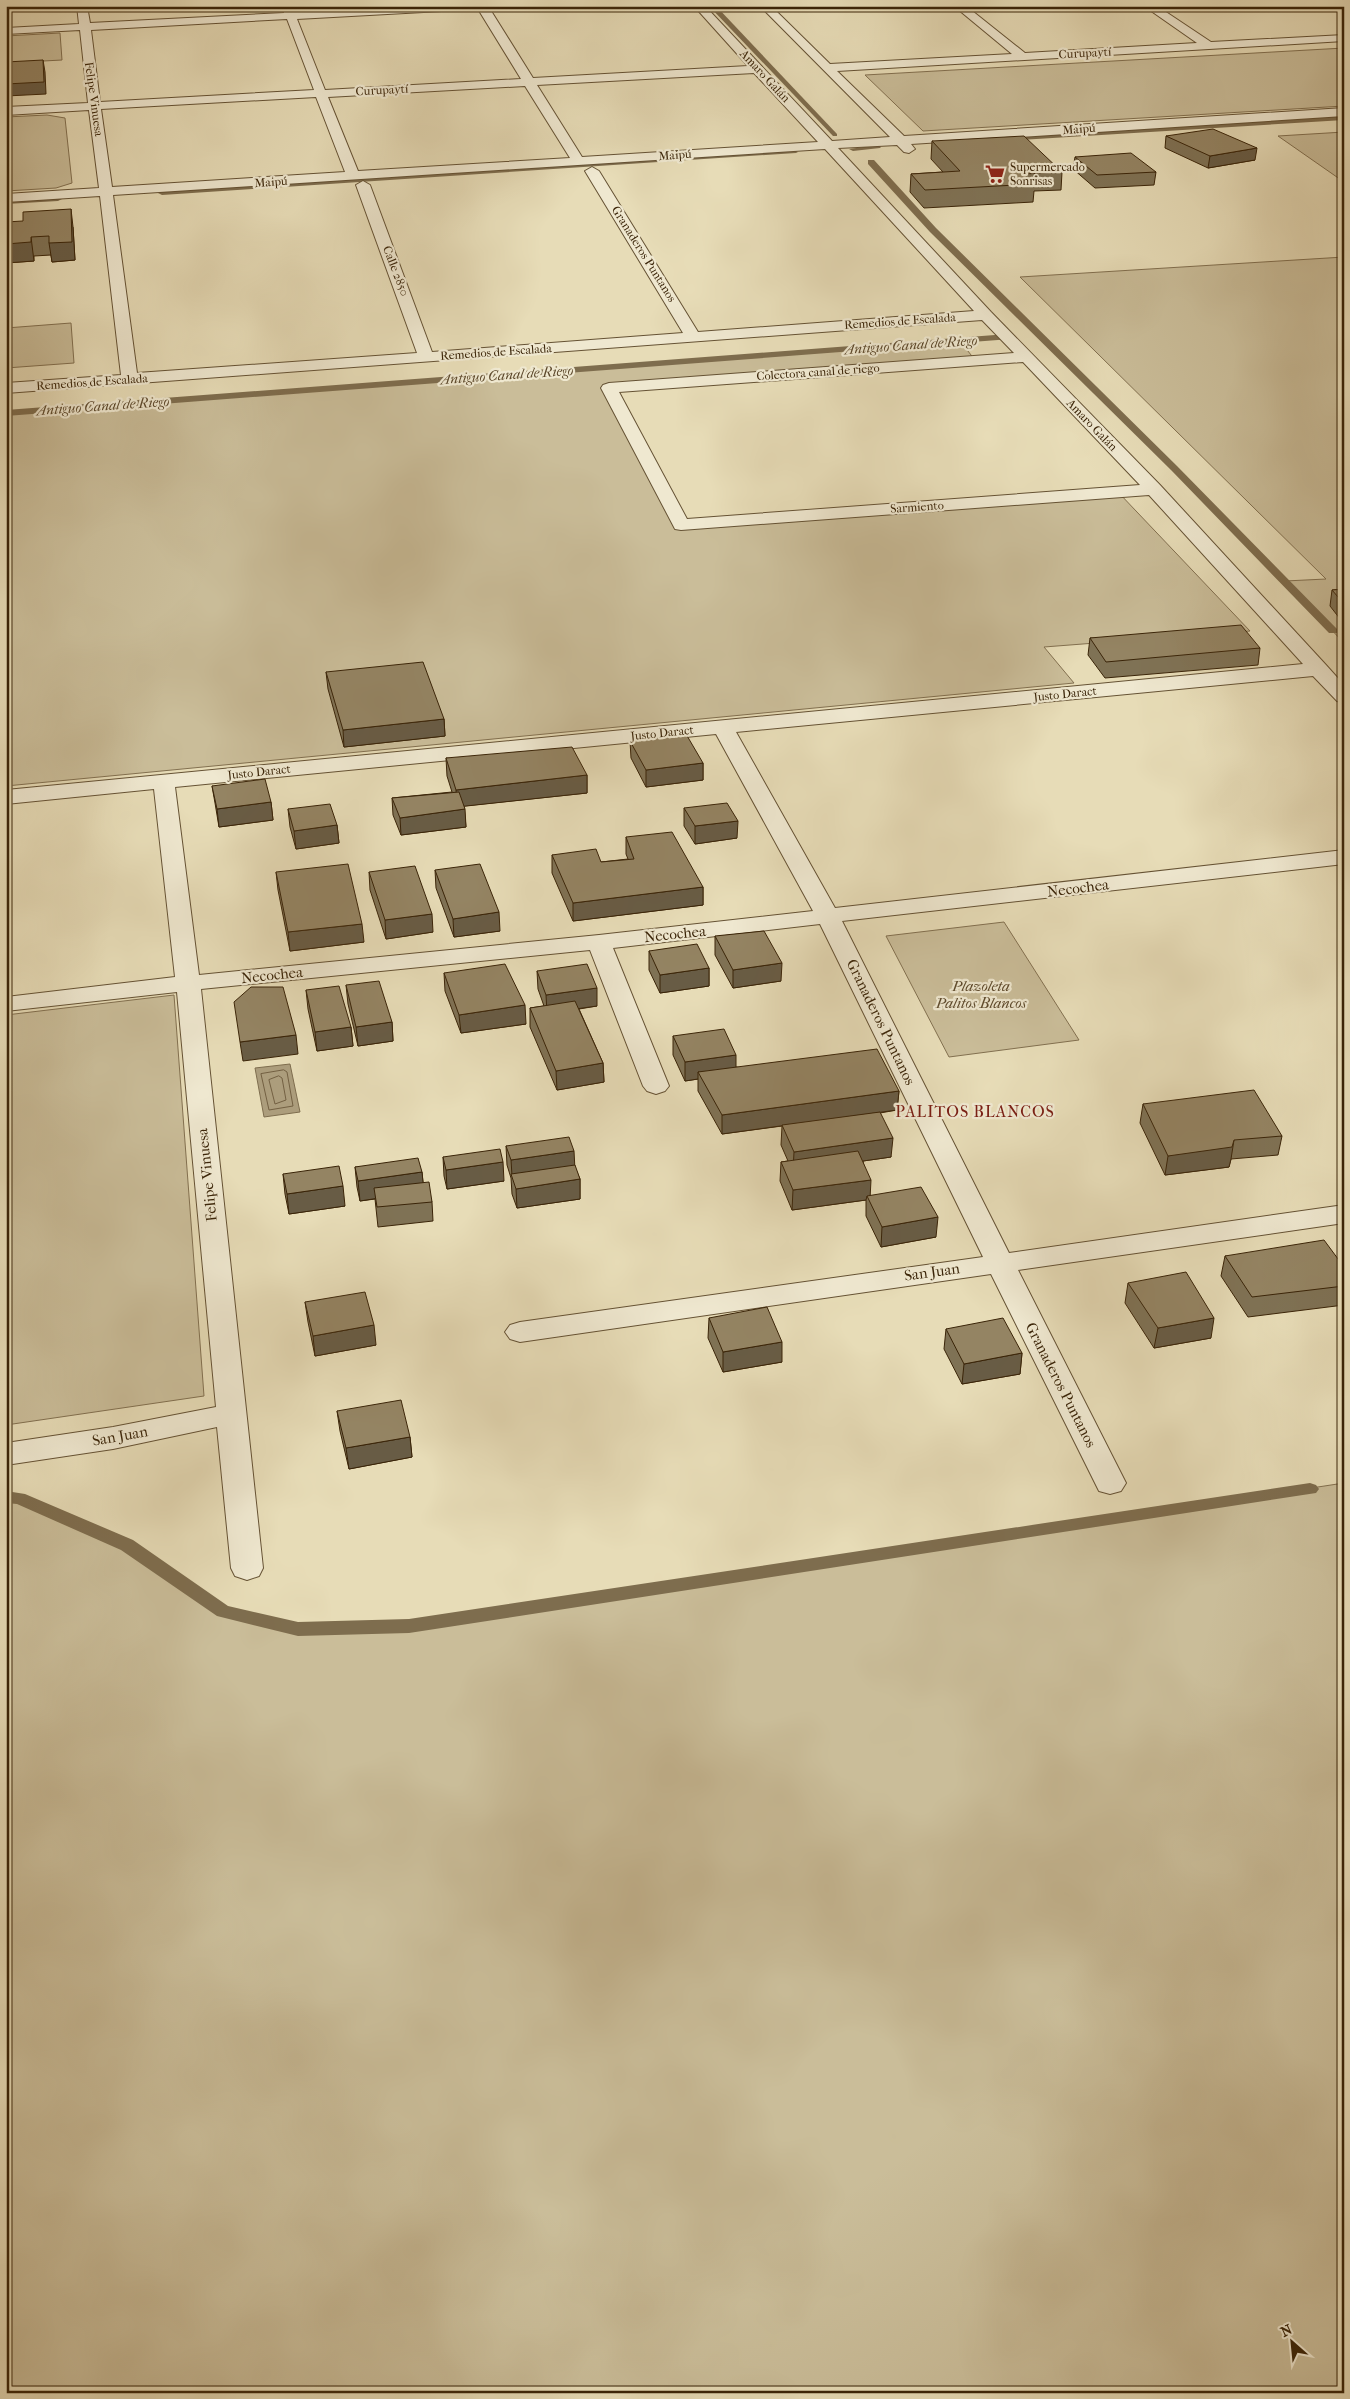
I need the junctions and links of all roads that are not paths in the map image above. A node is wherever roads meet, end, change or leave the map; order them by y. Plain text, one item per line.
1 (82, 6) edge
2 (477, 6) edge
3 (482, 6) edge
4 (699, 6) edge
5 (765, 6) edge
6 (959, 6) edge
7 (1149, 6) edge
8 (289, 11) edge
9 (84, 27) junction
10 (6, 31) edge
11 (1344, 38) edge
12 (1210, 46) junction
13 (1023, 57) junction
14 (827, 68) junction
15 (758, 69) junction
16 (528, 81) junction
17 (321, 93) junction
18 (95, 106) junction
19 (6, 111) edge
20 (1344, 112) edge
21 (1344, 125) edge
22 (900, 140) junction
23 (834, 150) junction
24 (912, 151) junction
25 (579, 162) junction
26 (592, 172) junction
27 (358, 181) junction
28 (106, 197) junction
29 (6, 198) edge
30 (6, 208) edge
31 (986, 315) junction
32 (694, 337) junction
33 (1026, 356) junction
34 (427, 358) junction
35 (130, 380) junction
36 (6, 388) edge
37 (1154, 489) junction
38 (681, 525) joint
39 (1318, 669) junction
40 (1344, 697) edge
41 (723, 727) junction
42 (164, 782) junction
43 (6, 797) edge
44 (1344, 857) edge
45 (828, 917) junction
46 (600, 942) junction
47 (188, 983) junction
48 (6, 1004) edge
49 (656, 1086) dead end
50 (1344, 1214) edge
51 (1000, 1262) junction
52 (520, 1332) dead end
53 (232, 1414) junction
54 (6, 1454) edge
55 (1110, 1483) dead end
56 (247, 1568) dead end

1 - 9 street, Felipe Vinuesa
2 - 8 street
3 - 16 street
4 - 15 street, Amaro Galán
5 - 14 street
6 - 13 street
7 - 12 street
8 - 9 street
8 - 17 street, Calle 2850
9 - 10 street
9 - 18 street, Felipe Vinuesa
11 - 12 street, Curupaytí
12 - 13 street, Curupaytí
13 - 14 street, Curupaytí
14 - 22 street
15 - 16 street, Curupaytí
15 - 23 street, Amaro Galán
16 - 17 street, Curupaytí
16 - 25 street
17 - 18 street, Curupaytí
17 - 27 street, Calle 2850
18 - 19 street, Curupaytí
18 - 28 street, Felipe Vinuesa
20 - 22 street, Maipú
21 - 24 street, Maipú
22 - 23 street, Maipú
22 - 24 street
23 - 24 street, Maipú
23 - 25 street, Maipú
23 - 26 street, Maipú
23 - 31 street, Amaro Galán
25 - 27 street, Maipú
26 - 27 street, Maipú
26 - 32 street, Granaderos Puntanos
27 - 28 street, Maipú
27 - 34 street, Calle 2850
28 - 29 street, Maipú
28 - 30 street, Maipú
28 - 35 street, Felipe Vinuesa
31 - 32 street, Remedios de Escalada
31 - 33 street, Amaro Galán
32 - 34 street, Remedios de Escalada
33 - 37 street, Amaro Galán
33 - 38 street, Colectora canal de riego
34 - 35 street, Remedios de Escalada
35 - 36 street, Remedios de Escalada
37 - 38 street, Sarmiento
37 - 39 street, Amaro Galán
39 - 40 street, Amaro Galán
39 - 41 street, Justo Daract
41 - 42 street, Justo Daract
41 - 45 street, Granaderos Puntanos
42 - 43 street, Justo Daract
42 - 47 street, Felipe Vinuesa
44 - 45 street, Necochea
45 - 46 street, Necochea
45 - 51 street, Granaderos Puntanos
46 - 47 street, Necochea
46 - 49 street
47 - 48 street, Necochea
47 - 53 street, Felipe Vinuesa
50 - 51 street, San Juan
51 - 52 street, San Juan
51 - 55 street, Granaderos Puntanos
53 - 54 street, San Juan
53 - 56 street, Felipe Vinuesa

